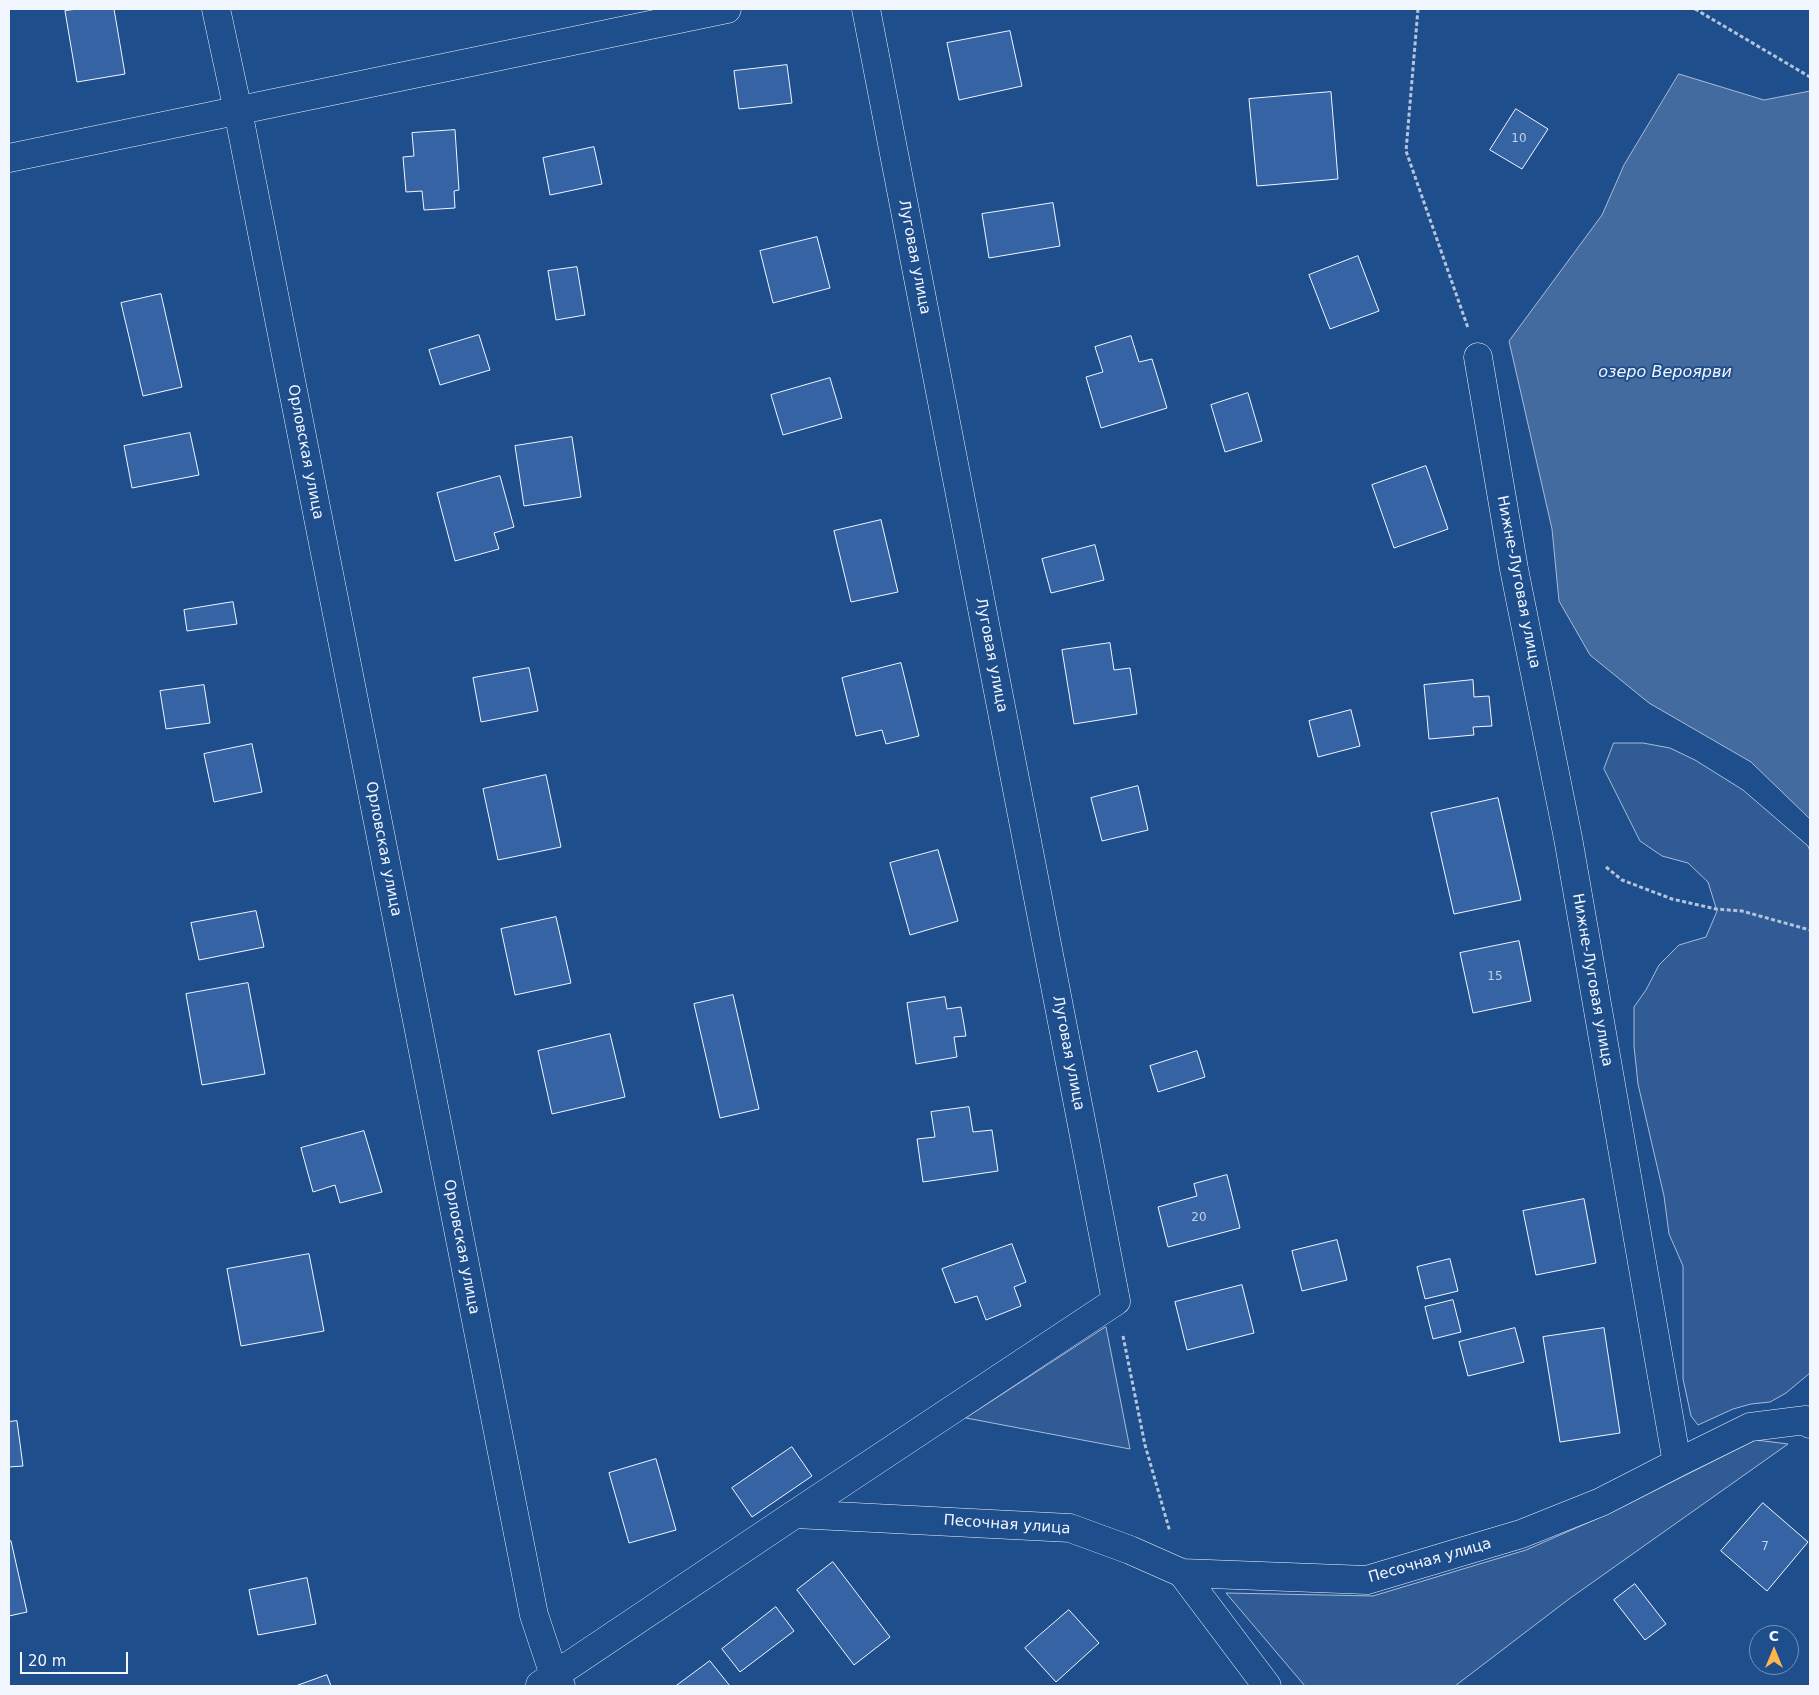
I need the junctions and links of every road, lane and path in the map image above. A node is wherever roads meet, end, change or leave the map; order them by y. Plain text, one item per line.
1 (216, 9) edge
2 (727, 9) edge
3 (866, 9) edge
4 (1418, 9) edge
5 (1695, 9) edge
6 (1810, 77) edge
7 (238, 111) junction
8 (9, 158) edge
9 (1478, 357) joint
10 (1568, 838) junction
11 (1810, 930) edge
12 (1116, 1301) junction
13 (1810, 1424) edge
14 (1677, 1463) junction
15 (795, 1514) junction
16 (1182, 1573) junction
17 (551, 1683) edge
18 (1267, 1686) edge

1 - 7 street, Орловская улица
2 - 7 street
3 - 12 street, Луговая улица
4 - 9 path
5 - 6 path
7 - 8 street
7 - 17 street, Орловская улица
9 - 10 street, Нижне-Луговая улица
10 - 11 path
10 - 14 street, Нижне-Луговая улица
12 - 15 street
12 - 16 path
13 - 14 street
14 - 16 street, Песочная улица
15 - 16 street, Песочная улица
15 - 17 street
16 - 18 street

